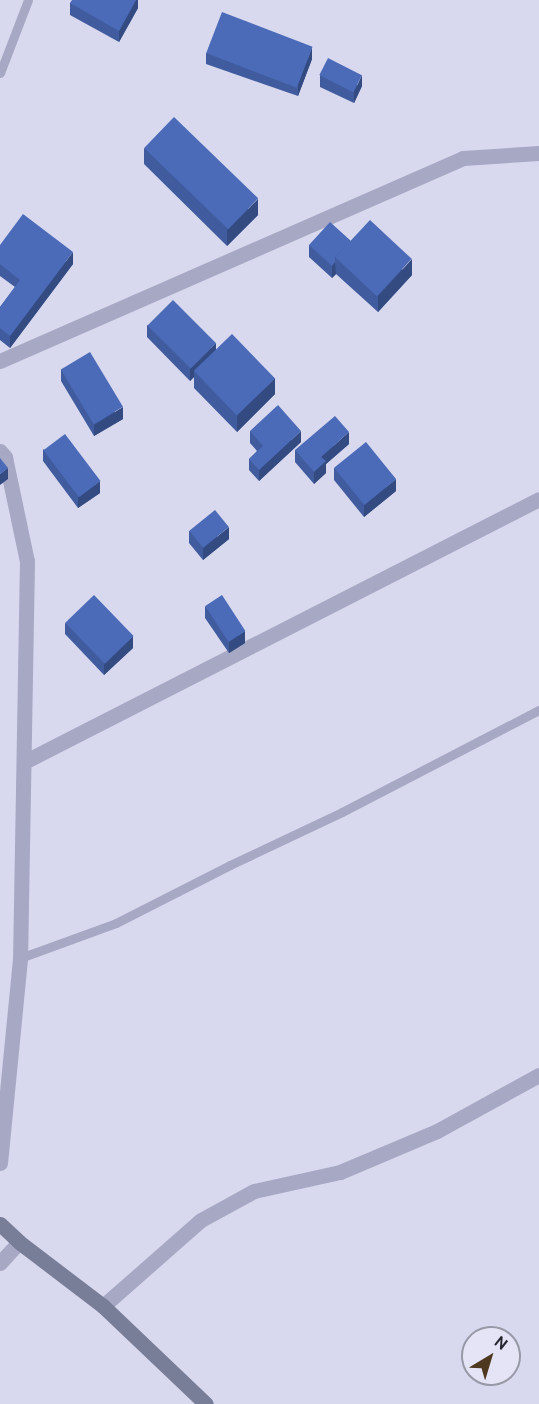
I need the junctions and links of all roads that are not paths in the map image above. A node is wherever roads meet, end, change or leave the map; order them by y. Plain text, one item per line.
1 (28, 0) edge
2 (0, 73) edge
3 (539, 153) edge
4 (0, 361) edge
5 (0, 451) edge
6 (539, 499) edge
7 (539, 710) edge
8 (24, 762) junction
9 (20, 958) junction
10 (539, 1075) edge
11 (0, 1163) edge
12 (0, 1224) edge
13 (19, 1242) junction
14 (0, 1263) edge
15 (103, 1306) junction
16 (206, 1404) edge

1 - 2 lane
3 - 4 street
5 - 8 street
6 - 8 street
7 - 9 lane
8 - 9 street
9 - 11 street
10 - 15 street
12 - 13 main road
13 - 14 street
13 - 15 main road
15 - 16 main road

